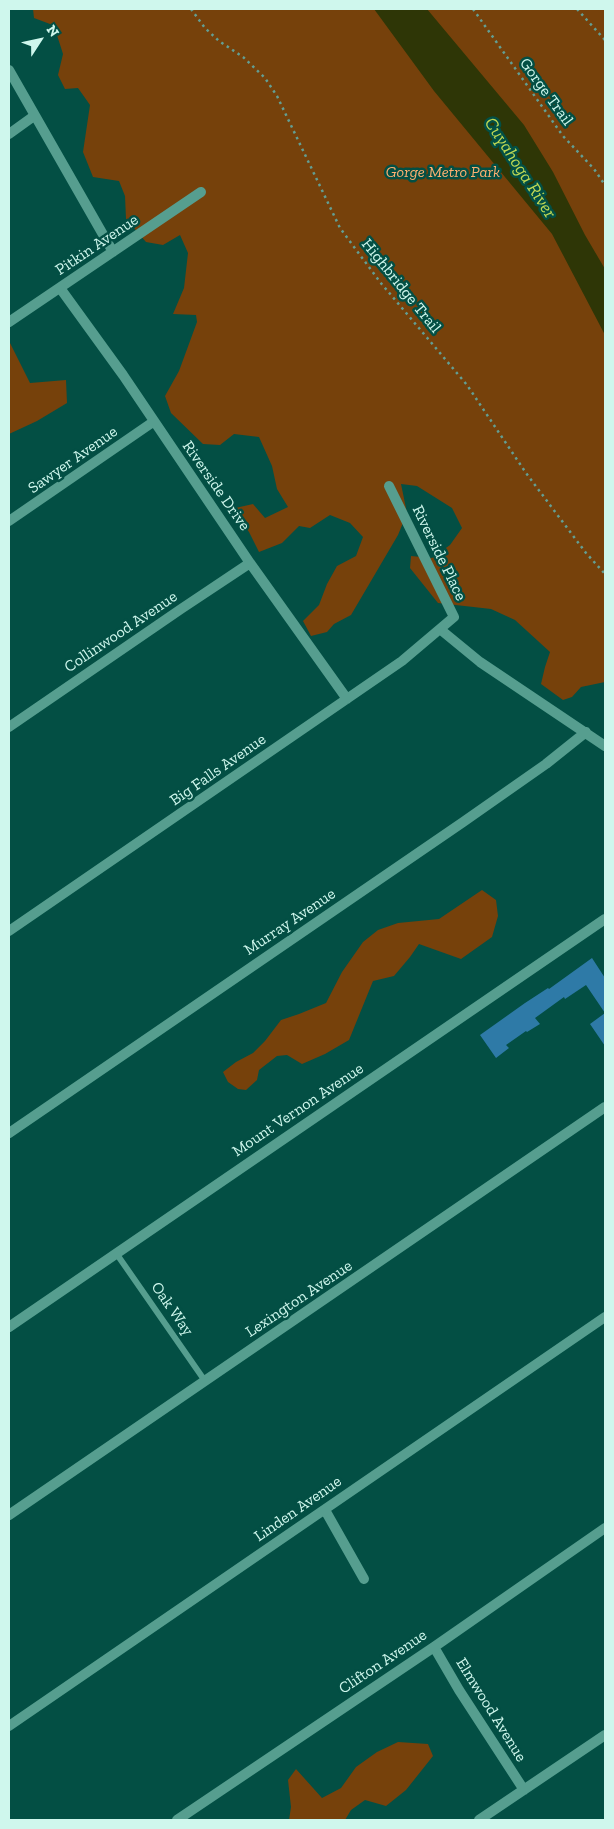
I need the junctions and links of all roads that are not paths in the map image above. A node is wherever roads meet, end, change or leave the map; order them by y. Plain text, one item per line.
1 (9, 70) edge
2 (34, 116) junction
3 (9, 134) edge
4 (201, 192) dead end
5 (113, 252) junction
6 (60, 288) junction
7 (9, 322) edge
8 (153, 422) junction
9 (389, 486) dead end
10 (9, 521) edge
11 (250, 563) junction
12 (441, 630) junction
13 (347, 700) junction
14 (9, 727) edge
15 (586, 732) junction
16 (605, 746) edge
17 (605, 919) edge
18 (9, 931) edge
19 (605, 1108) edge
20 (9, 1133) edge
21 (116, 1253) junction
22 (605, 1317) edge
23 (9, 1327) edge
24 (205, 1381) junction
25 (325, 1510) junction
26 (9, 1515) edge
27 (605, 1528) edge
28 (364, 1579) dead end
29 (434, 1647) junction
30 (9, 1726) edge
31 (605, 1735) edge
32 (524, 1790) junction
33 (177, 1820) edge
34 (480, 1820) edge

1 - 2 street
2 - 3 street
2 - 5 street
4 - 5 street, Pitkin Avenue
5 - 6 street, Pitkin Avenue
6 - 7 street, Pitkin Avenue
6 - 8 street, Riverside Drive
8 - 10 street, Sawyer Avenue
8 - 11 street, Riverside Drive
9 - 12 street, Riverside Place
11 - 13 street, Riverside Drive
11 - 14 street, Collinwood Avenue
12 - 13 street, Big Falls Avenue
12 - 15 street
13 - 18 street, Big Falls Avenue
15 - 16 street
15 - 20 street, Murray Avenue
17 - 21 street, Mount Vernon Avenue
19 - 24 street, Lexington Avenue
21 - 23 street, Mount Vernon Avenue
21 - 24 lane, Oak Way
22 - 25 street, Linden Avenue
24 - 26 street, Lexington Avenue
25 - 28 street
25 - 30 street, Linden Avenue
27 - 29 street, Clifton Avenue
29 - 32 street, Elmwood Avenue
29 - 33 street, Clifton Avenue
31 - 32 street
32 - 34 street

